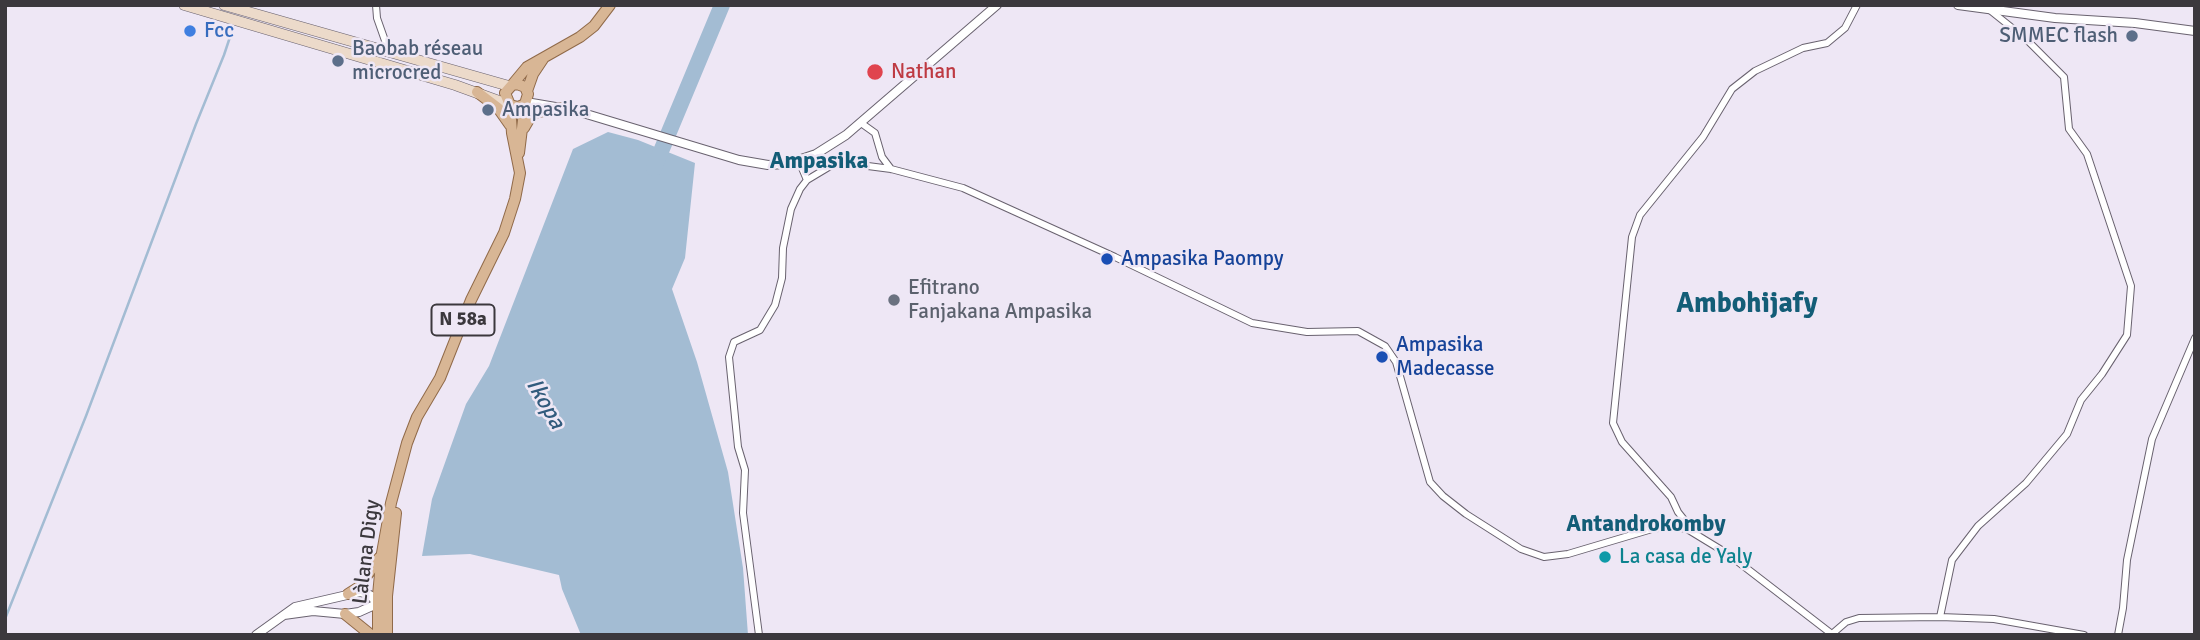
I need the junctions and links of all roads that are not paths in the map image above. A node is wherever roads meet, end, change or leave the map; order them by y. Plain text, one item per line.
1 (184, 5) edge
2 (225, 5) edge
3 (376, 5) edge
4 (610, 5) edge
5 (997, 5) edge
6 (1857, 5) edge
7 (1958, 5) edge
8 (249, 9) edge
9 (1989, 9) junction
10 (2195, 31) edge
11 (390, 54) junction
12 (545, 57) junction
13 (511, 86) junction
14 (477, 92) junction
15 (527, 98) junction
16 (510, 105) junction
17 (568, 109) junction
18 (861, 123) junction
19 (517, 130) junction
20 (799, 161) junction
21 (891, 169) junction
22 (807, 180) junction
23 (2195, 338) edge
24 (398, 475) junction
25 (1695, 532) junction
26 (382, 553) junction
27 (348, 594) junction
28 (382, 608) junction
29 (345, 614) junction
30 (284, 615) junction
31 (1940, 617) junction
32 (1832, 634) edge
33 (256, 635) edge
34 (370, 635) edge
35 (378, 635) edge
36 (387, 635) edge
37 (760, 635) edge
38 (2084, 635) edge
39 (2118, 635) edge

1 - 14 main road
2 - 8 main road
3 - 11 street
4 - 12 main road
5 - 18 street
6 - 25 street
7 - 9 street
8 - 11 main road
9 - 10 street
9 - 31 street
11 - 13 main road
12 - 13 main road
12 - 15 main road, N 58a
13 - 15 main road
13 - 16 main road
14 - 16 main road
14 - 19 main road
15 - 16 main road
15 - 17 street
15 - 19 main road, N 58a
16 - 19 main road, N 58a
17 - 19 main road
17 - 20 street
18 - 20 street
18 - 21 street
19 - 24 main road, Làlana Digy / N 58a
20 - 22 street
21 - 22 street
21 - 25 street
22 - 37 street
23 - 39 street
24 - 26 main road, Làlana Digy / N 58a
24 - 28 main road, Làlana Digy / N 58a
25 - 32 street
26 - 27 main road
26 - 28 main road, Làlana Digy / N 58a
27 - 28 street
27 - 30 street
28 - 29 street
28 - 35 main road, Làlana Digy / N 58a
28 - 36 main road, Làlana Digy / N 58a
29 - 30 street
29 - 34 main road
30 - 33 street
31 - 32 street
31 - 38 street

